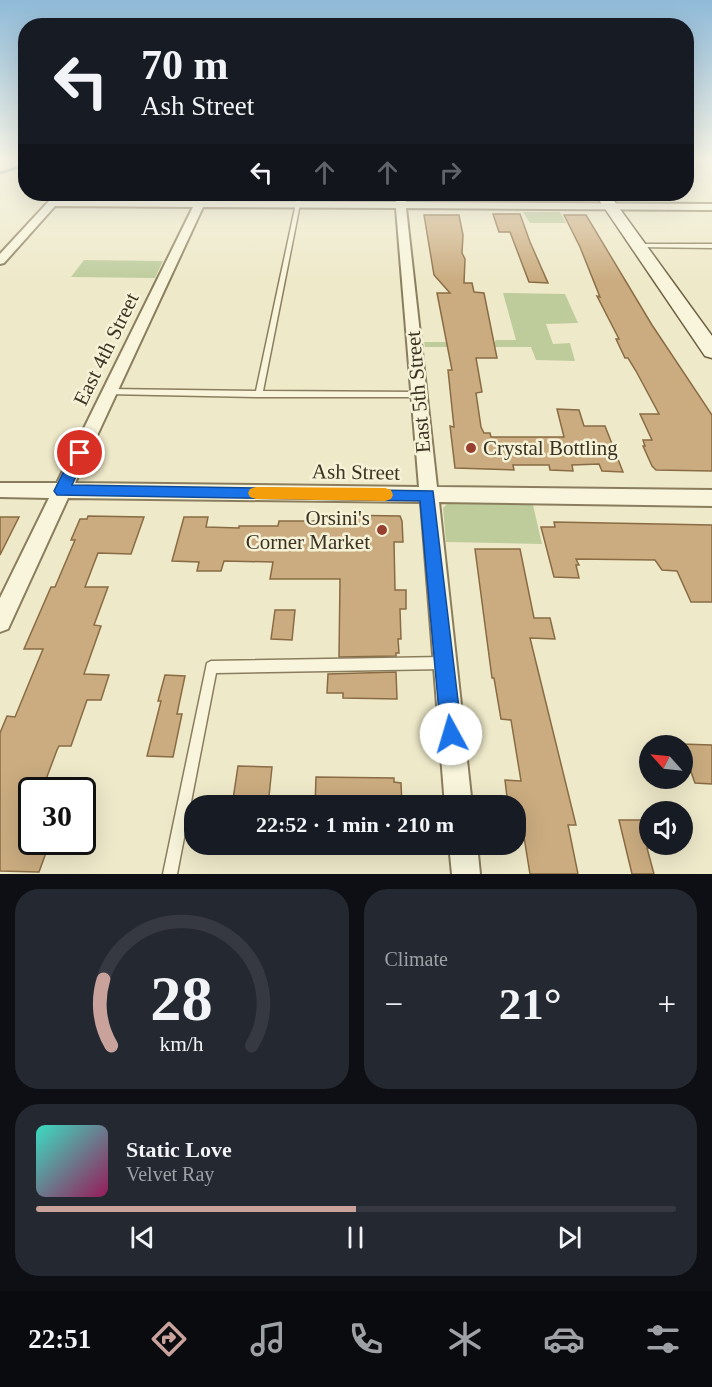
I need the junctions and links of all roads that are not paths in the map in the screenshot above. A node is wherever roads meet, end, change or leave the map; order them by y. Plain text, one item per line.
1 (127, 201) edge
2 (201, 201) edge
3 (234, 201) edge
4 (299, 201) edge
5 (367, 201) edge
6 (401, 201) edge
7 (608, 201) edge
8 (622, 201) edge
9 (298, 205) junction
10 (712, 207) edge
11 (639, 246) junction
12 (712, 246) edge
13 (0, 261) edge
14 (712, 351) edge
15 (109, 392) junction
16 (259, 394) junction
17 (418, 395) junction
18 (0, 490) edge
19 (62, 491) junction
20 (427, 495) junction
21 (712, 498) edge
22 (0, 621) edge
23 (444, 663) junction
24 (458, 795) edge
25 (464, 855) edge
26 (170, 874) edge
27 (466, 874) edge

1 - 13 street
2 - 15 street, East 4th Street
3 - 9 street
4 - 9 lane
5 - 9 street
6 - 17 street, East 5th Street
7 - 11 main road
8 - 10 street
9 - 16 lane
11 - 12 lane
11 - 14 main road
15 - 16 lane
15 - 19 street, East 4th Street
16 - 17 lane
17 - 20 street, East 5th Street
18 - 19 street, Ash Street
19 - 20 street, Ash Street
19 - 22 street, East 4th Street
20 - 21 street, Ash Street
20 - 23 street, East 5th Street
23 - 24 street, East 5th Street
23 - 26 lane
25 - 27 street

